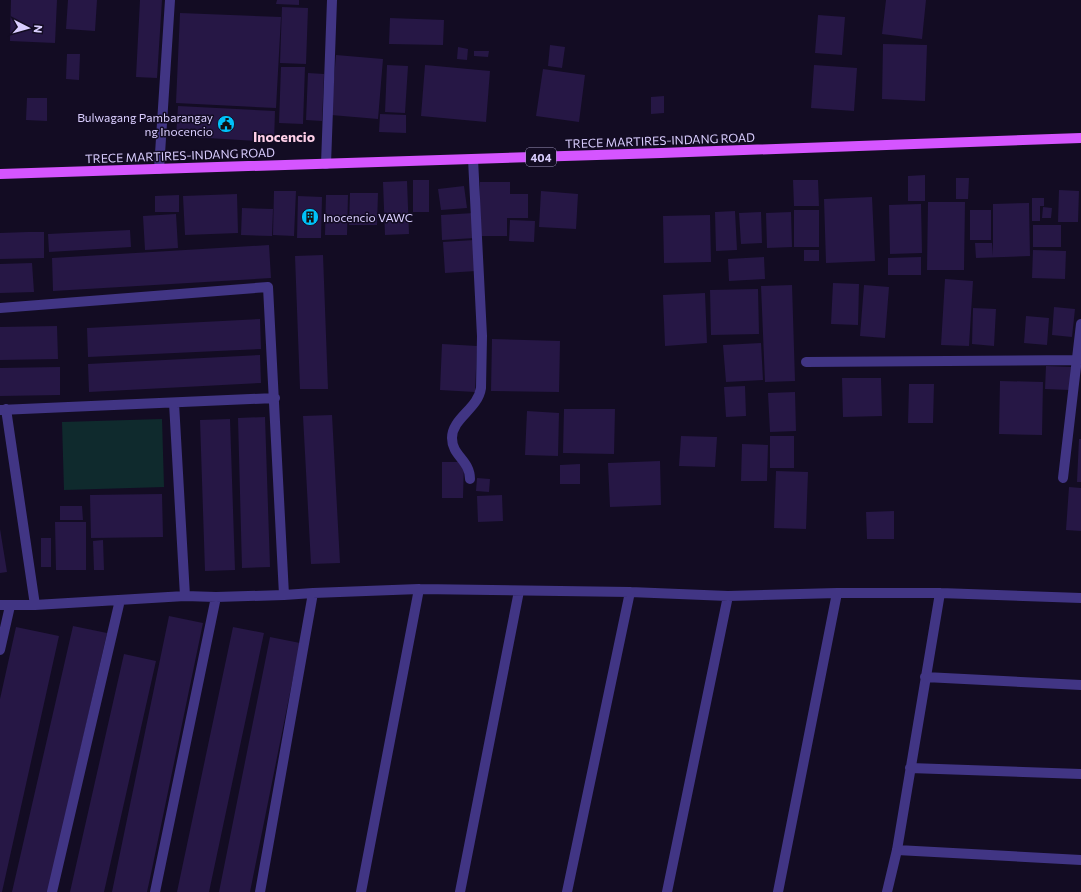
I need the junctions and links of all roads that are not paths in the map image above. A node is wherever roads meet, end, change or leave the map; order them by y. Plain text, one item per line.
1 (170, 0) edge
2 (332, 0) edge
3 (1081, 138) edge
4 (473, 159) junction
5 (326, 164) junction
6 (159, 169) junction
7 (0, 174) edge
8 (0, 308) edge
9 (1081, 324) edge
10 (1078, 360) junction
11 (806, 362) dead end
12 (275, 398) junction
13 (174, 403) junction
14 (3, 410) edge
15 (1063, 478) dead end
16 (470, 480) dead end
17 (419, 590) junction
18 (519, 591) junction
19 (630, 592) junction
20 (313, 593) junction
21 (837, 593) junction
22 (940, 593) junction
23 (284, 595) junction
24 (185, 596) junction
25 (728, 596) junction
26 (216, 597) junction
27 (1081, 598) edge
28 (120, 600) junction
29 (5, 605) edge
30 (35, 605) junction
31 (0, 650) edge
32 (925, 677) junction
33 (1081, 685) edge
34 (910, 768) junction
35 (1081, 774) edge
36 (897, 850) junction
37 (1081, 860) edge
38 (52, 892) edge
39 (155, 892) edge
40 (260, 892) edge
41 (361, 892) edge
42 (460, 892) edge
43 (567, 892) edge
44 (667, 892) edge
45 (778, 892) edge
46 (887, 892) edge

1 - 6 street
2 - 5 street
3 - 4 main road, TRECE MARTIRES-INDANG ROAD / 404
4 - 5 main road, TRECE MARTIRES-INDANG ROAD / 404
4 - 16 street
5 - 6 main road, TRECE MARTIRES-INDANG ROAD / 404
6 - 7 main road, TRECE MARTIRES-INDANG ROAD / 404
8 - 12 street
9 - 10 street
10 - 11 street
10 - 15 street
12 - 13 street
12 - 23 street
13 - 14 street
13 - 24 street
14 - 30 street
17 - 18 street
17 - 20 street
17 - 41 street
18 - 19 street
18 - 42 street
19 - 25 street
19 - 43 street
20 - 23 street
20 - 40 street
21 - 22 street
21 - 25 street
21 - 45 street
22 - 27 street
22 - 32 street
23 - 26 street
24 - 26 street
24 - 28 street
25 - 44 street
26 - 39 street
28 - 30 street
28 - 38 street
29 - 30 street
29 - 31 street
32 - 33 street
32 - 34 street
34 - 35 street
34 - 36 street
36 - 37 street
36 - 46 street

